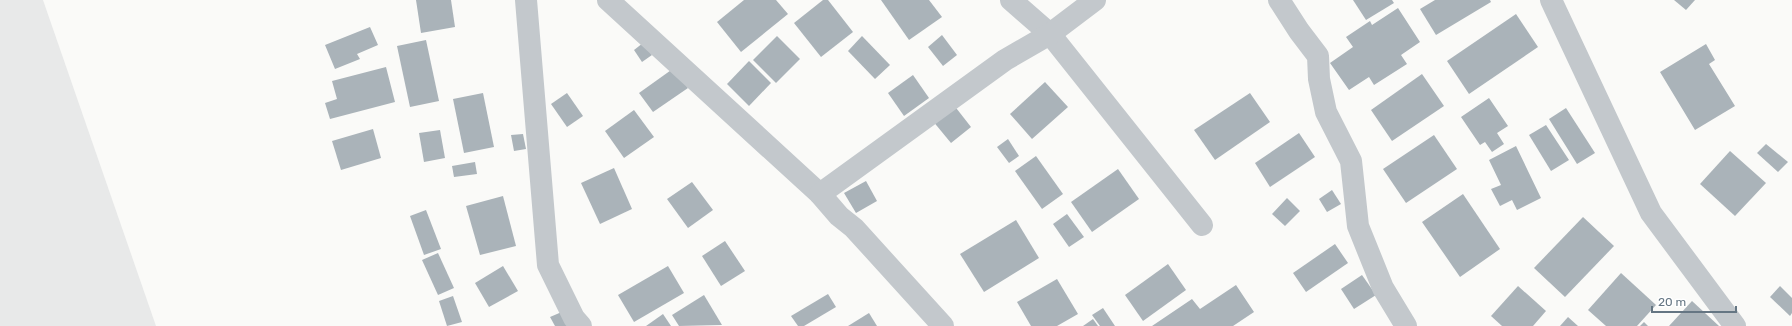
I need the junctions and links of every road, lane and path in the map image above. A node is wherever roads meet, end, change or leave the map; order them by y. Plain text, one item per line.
1 (526, 0) edge
2 (608, 0) edge
3 (1011, 0) edge
4 (1095, 0) edge
5 (1279, 0) edge
6 (1551, 0) edge
7 (1050, 34) junction
8 (820, 194) junction
9 (1202, 225) dead end
10 (581, 326) edge
11 (943, 326) edge
12 (1406, 326) edge
13 (1735, 326) edge

1 - 10 street
2 - 8 street
3 - 7 street
4 - 7 street
5 - 12 street
6 - 13 street
7 - 8 street
7 - 9 street
8 - 11 street

